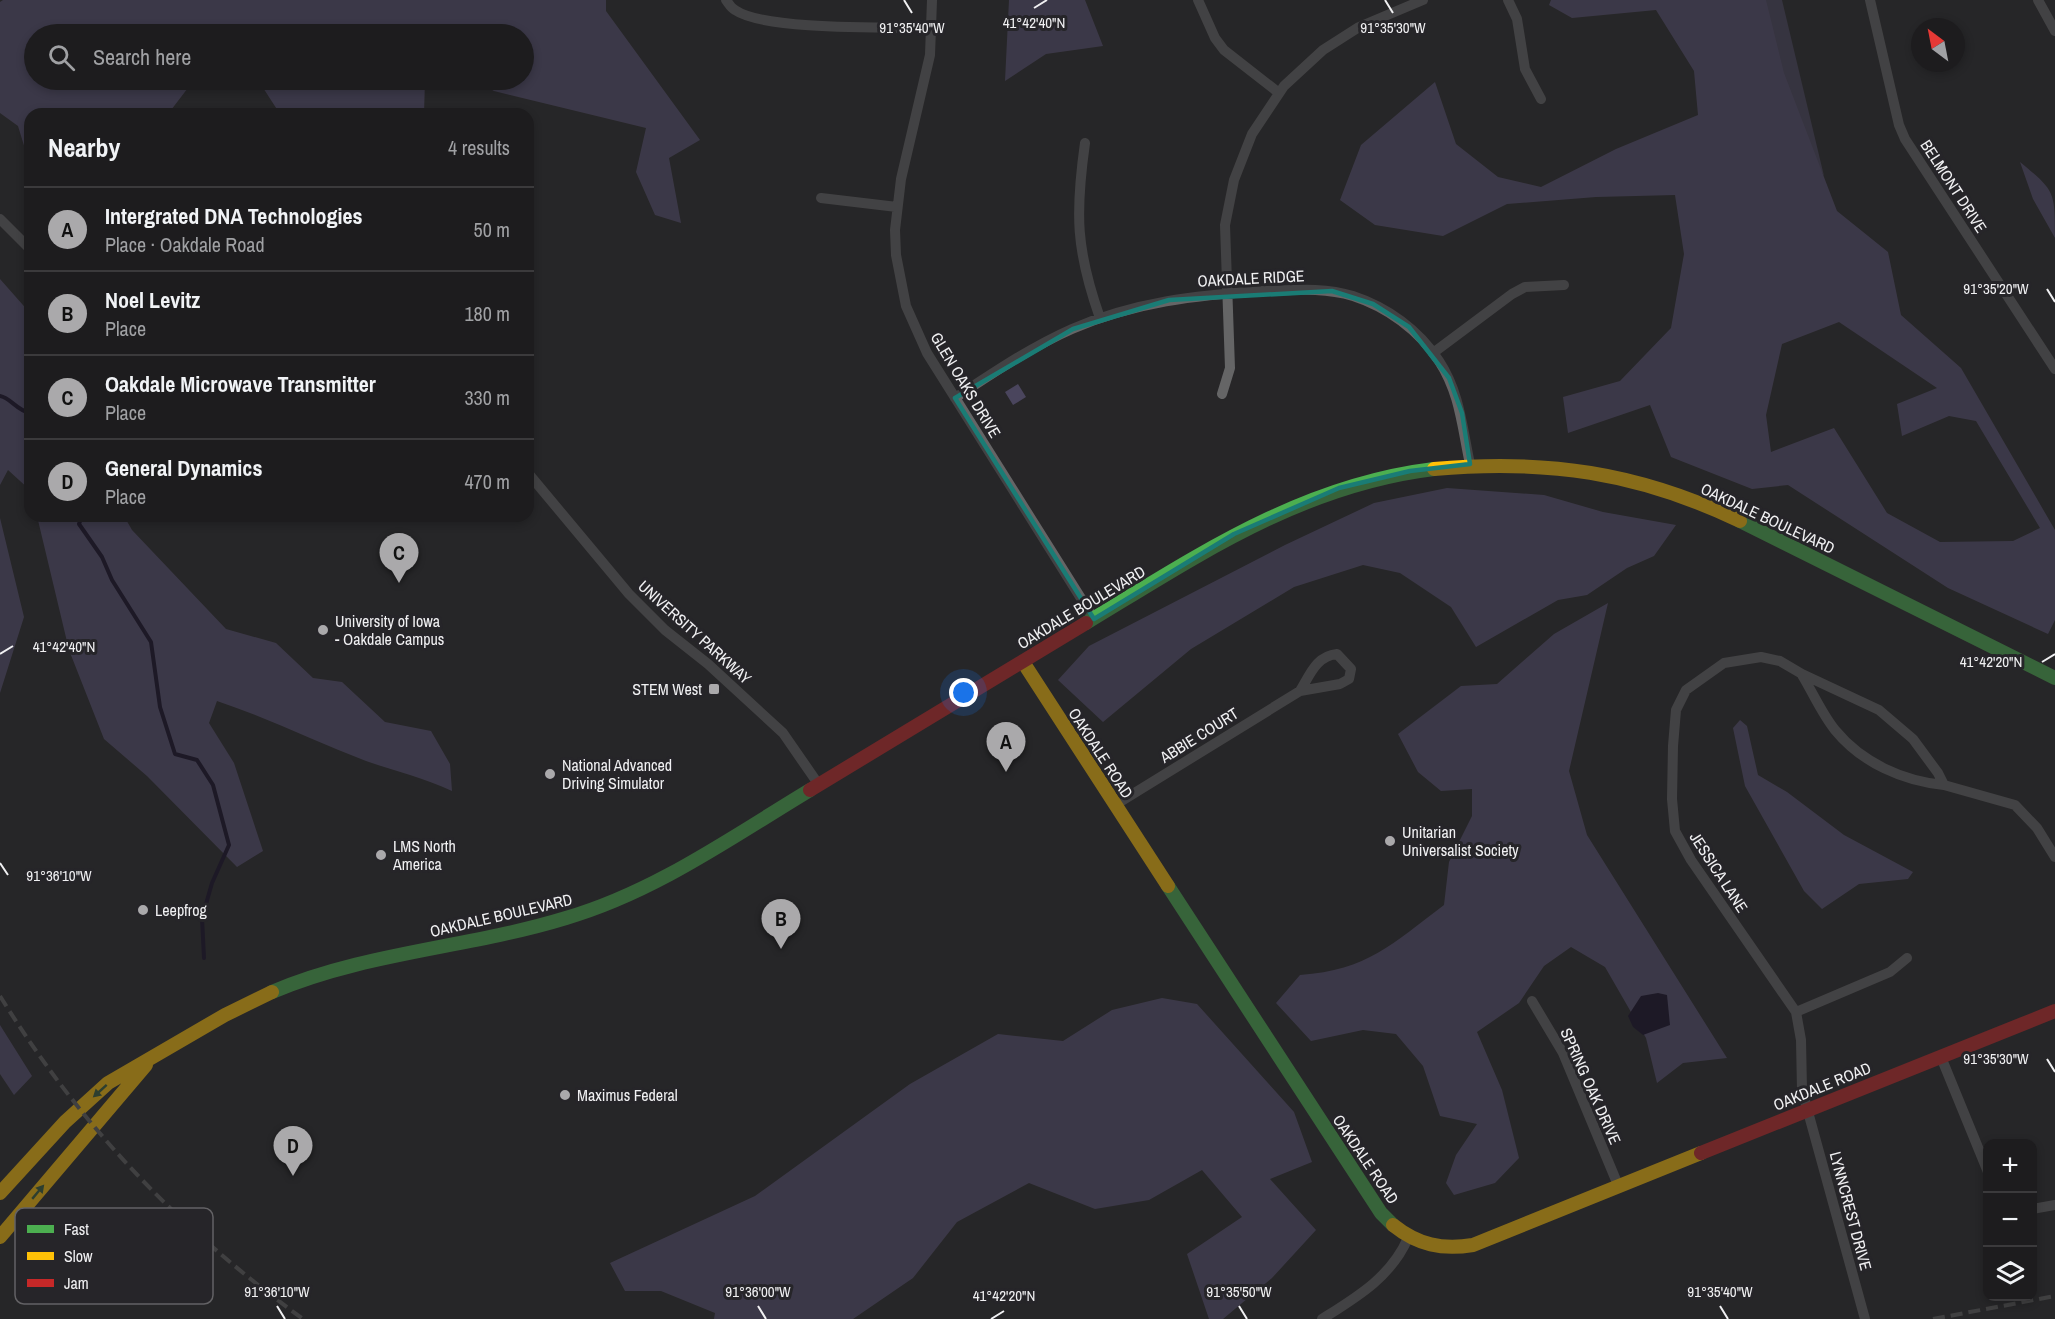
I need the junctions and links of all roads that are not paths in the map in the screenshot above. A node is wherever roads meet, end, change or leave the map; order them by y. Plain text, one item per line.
1 (726, 0) edge
2 (932, 0) edge
3 (1198, 0) edge
4 (1389, 0) edge
5 (1423, 0) edge
6 (1508, 0) edge
7 (1870, 0) edge
8 (2038, 0) edge
9 (1394, 12) junction
10 (932, 28) junction
11 (2055, 31) edge
12 (1278, 93) junction
13 (1541, 99) dead end
14 (1085, 143) dead end
15 (821, 198) dead end
16 (897, 207) junction
17 (0, 219) edge
18 (24, 243) edge
19 (1564, 285) dead end
20 (1226, 293) junction
21 (1100, 318) junction
22 (1433, 353) junction
23 (2055, 369) edge
24 (1222, 394) dead end
25 (955, 398) junction
26 (1470, 464) junction
27 (534, 480) edge
28 (1094, 619) junction
29 (1023, 662) junction
30 (1802, 674) junction
31 (2055, 678) edge
32 (1300, 691) junction
33 (819, 785) junction
34 (1944, 785) junction
35 (1115, 805) junction
36 (2055, 857) edge
37 (1907, 958) dead end
38 (1532, 1001) dead end
39 (2055, 1011) edge
40 (1796, 1012) junction
41 (1941, 1057) junction
42 (150, 1060) junction
43 (1808, 1110) junction
44 (1983, 1160) edge
45 (1618, 1185) junction
46 (0, 1193) edge
47 (2055, 1205) edge
48 (25, 1208) edge
49 (2037, 1208) edge
50 (15, 1219) edge
51 (0, 1237) edge
52 (1408, 1238) junction
53 (1322, 1319) edge
54 (1865, 1319) edge

1 - 10 street
2 - 10 street, GLEN OAKS DRIVE
3 - 12 street
4 - 9 street
5 - 9 street
6 - 13 street
7 - 23 street, BELMONT DRIVE
8 - 11 street
9 - 12 street
10 - 16 street, GLEN OAKS DRIVE
12 - 20 street
14 - 21 street
15 - 16 street
16 - 25 street, GLEN OAKS DRIVE
17 - 18 street
19 - 22 street
20 - 21 street, OAKDALE RIDGE
20 - 22 street, OAKDALE RIDGE
20 - 24 street
21 - 25 street, OAKDALE RIDGE
22 - 26 street, OAKDALE RIDGE
25 - 28 street, GLEN OAKS DRIVE
26 - 28 main road, OAKDALE BOULEVARD
26 - 31 main road, OAKDALE BOULEVARD
27 - 33 street, UNIVERSITY PARKWAY
28 - 29 main road, OAKDALE BOULEVARD
29 - 33 main road, OAKDALE BOULEVARD
29 - 35 main road, OAKDALE ROAD
30 - 34 street, JESSICA LANE
30 - 34 street
30 - 40 street, JESSICA LANE
32 - 32 street, ABBIE COURT
32 - 35 street, ABBIE COURT
33 - 42 main road, OAKDALE BOULEVARD
34 - 36 street
35 - 52 main road, OAKDALE ROAD
37 - 40 street
38 - 45 street, SPRING OAK DRIVE
39 - 41 main road, OAKDALE ROAD
40 - 43 street, JESSICA LANE
41 - 43 main road, OAKDALE ROAD
41 - 44 street
42 -> 46 main road, OAKDALE BOULEVARD
48 -> 42 main road, OAKDALE BOULEVARD
43 - 45 main road, OAKDALE ROAD
43 - 54 street, LYNNCREST DRIVE
45 - 52 main road, OAKDALE ROAD
47 - 49 street
51 -> 50 main road, OAKDALE BOULEVARD
52 - 53 street

